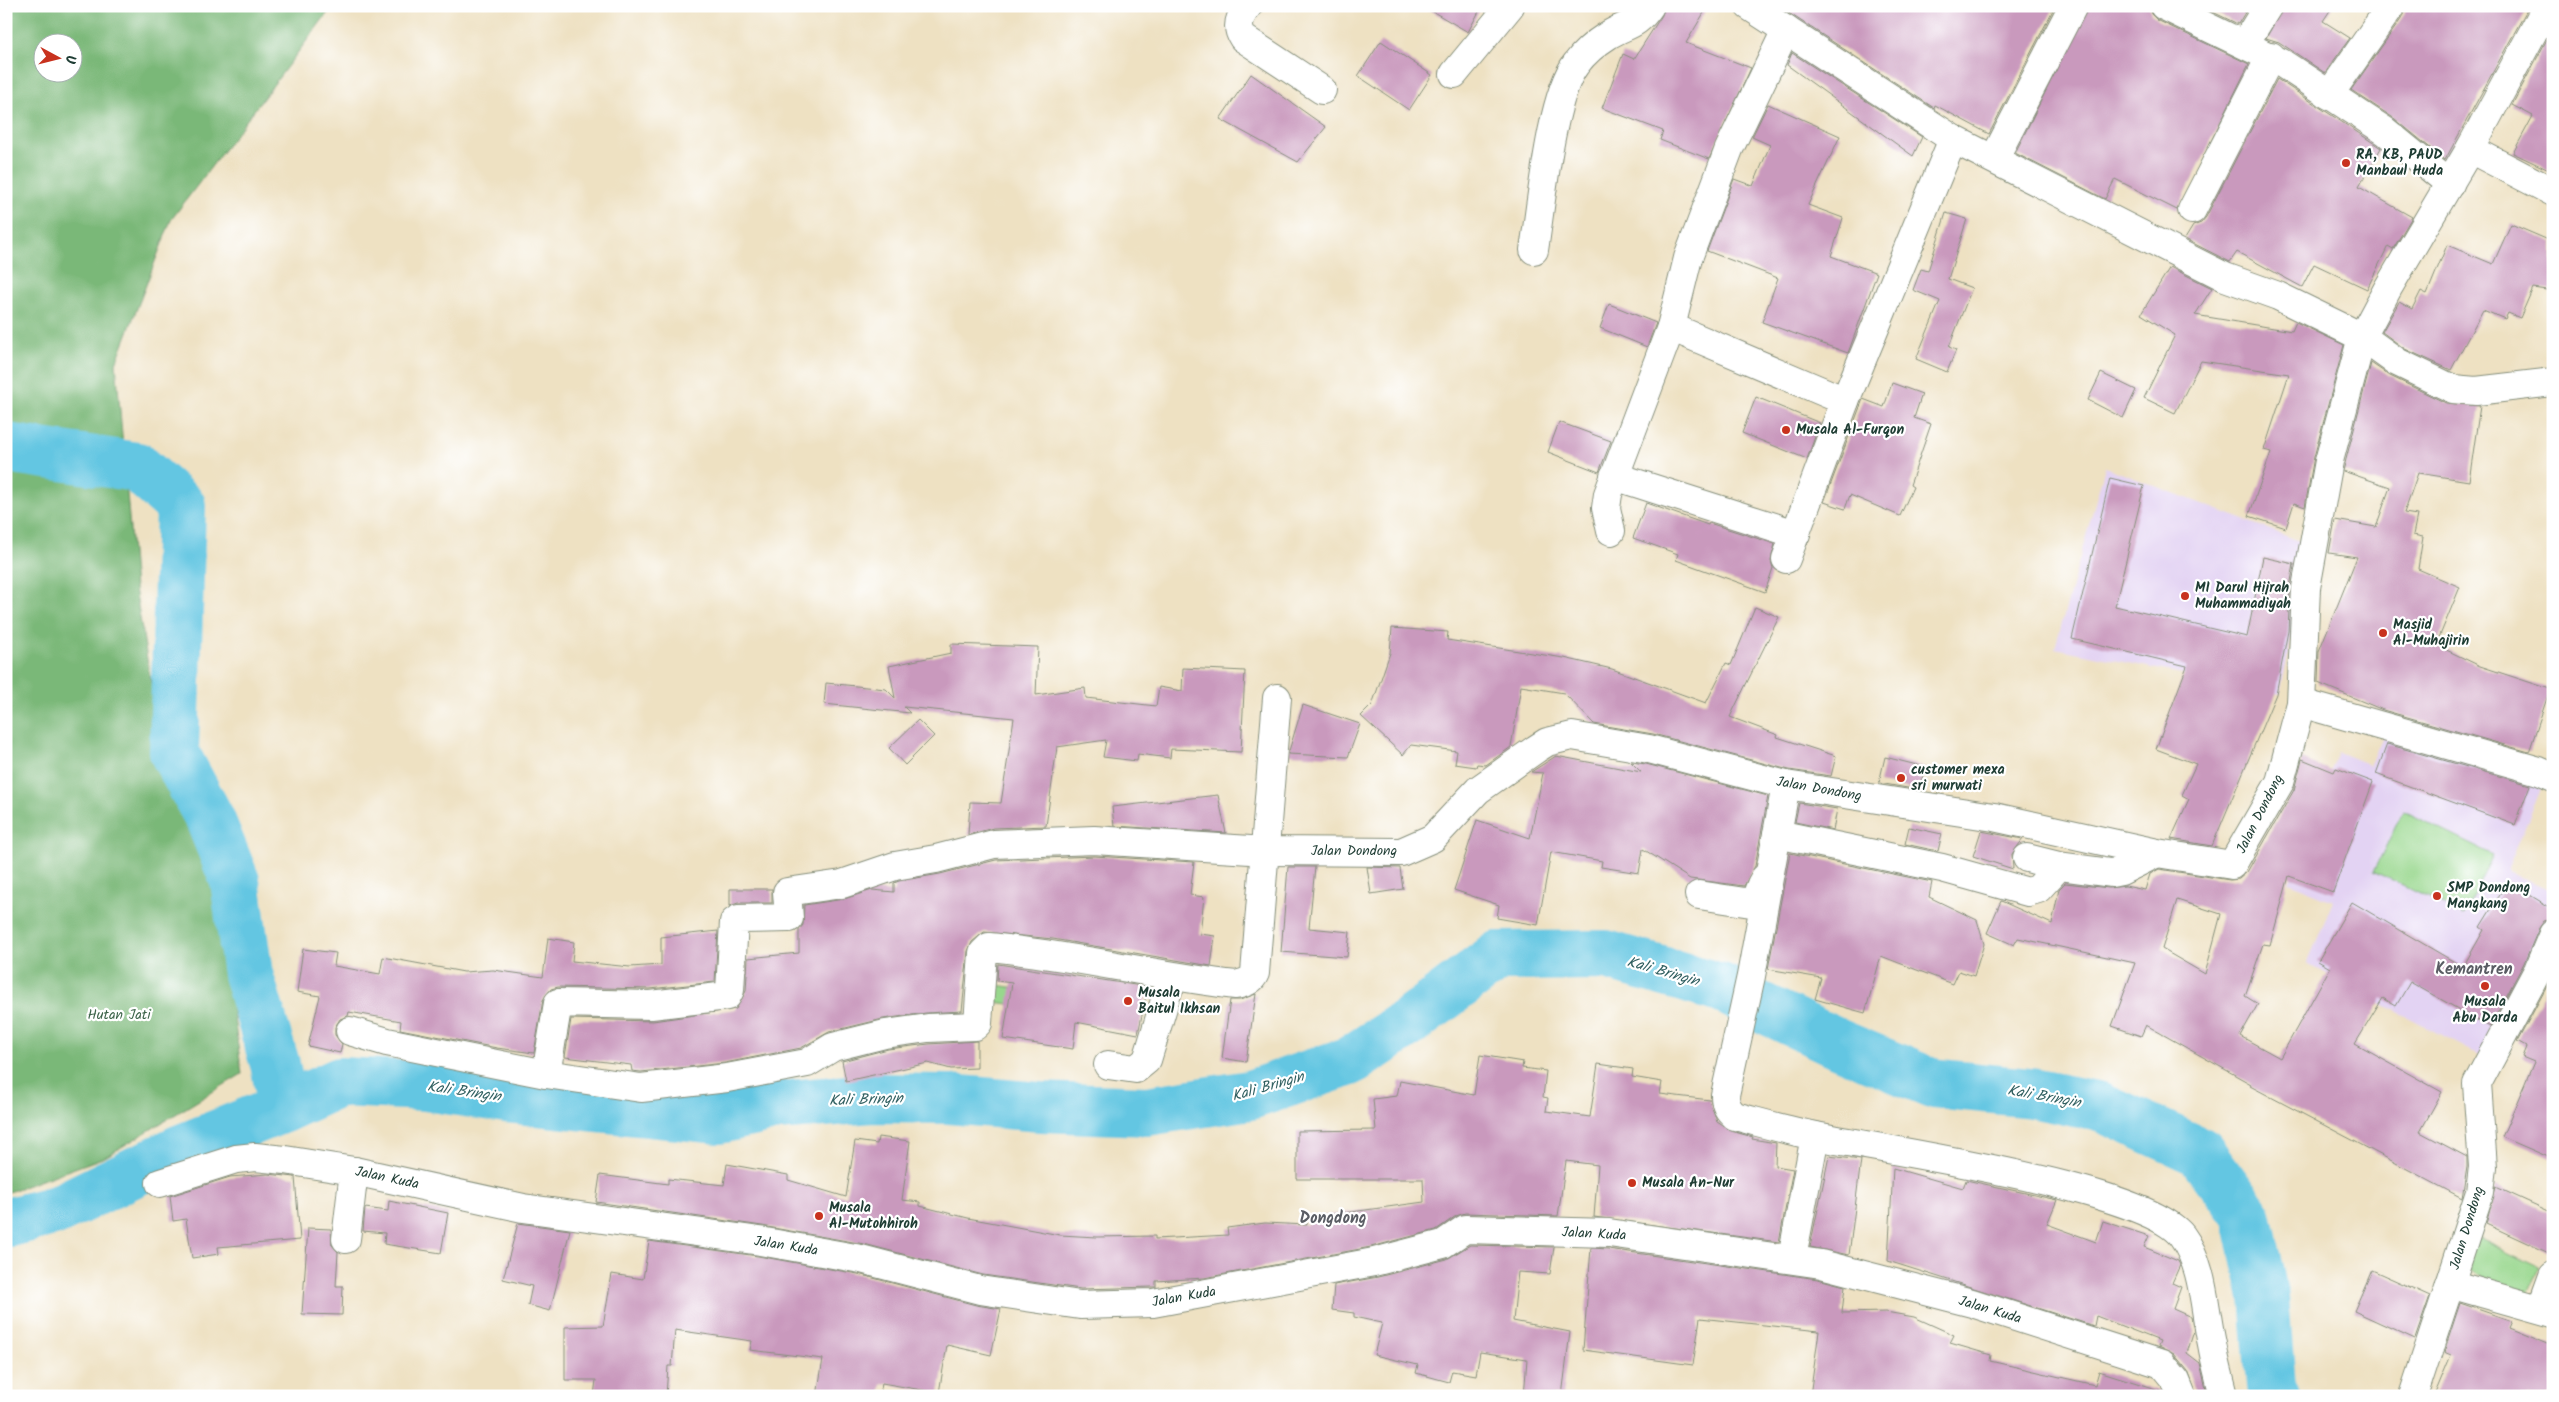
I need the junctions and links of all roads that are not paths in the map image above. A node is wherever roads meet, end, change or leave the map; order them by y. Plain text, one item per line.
1 (1248, 6) edge
2 (1510, 6) edge
3 (1650, 6) edge
4 (1749, 6) edge
5 (2073, 6) edge
6 (2164, 6) edge
7 (2268, 6) edge
8 (2391, 6) edge
9 (2547, 6) edge
10 (1786, 30) junction
11 (2245, 43) junction
12 (2271, 56) junction
13 (1454, 74) dead end
14 (1322, 90) dead end
15 (2329, 95) junction
16 (1953, 139) junction
17 (2470, 149) junction
18 (1994, 159) junction
19 (2450, 184) junction
20 (2553, 192) edge
21 (2192, 210) dead end
22 (1534, 250) dead end
23 (1671, 327) junction
24 (2362, 337) junction
25 (2553, 382) edge
26 (1845, 401) junction
27 (1614, 476) junction
28 (1611, 532) dead end
29 (1796, 534) junction
30 (1786, 558) dead end
31 (1277, 698) dead end
32 (2301, 703) junction
33 (2553, 777) edge
34 (1786, 785) junction
35 (1777, 834) junction
36 (1266, 851) junction
37 (2157, 853) junction
38 (2027, 858) dead end
39 (2059, 866) junction
40 (1770, 874) junction
41 (1699, 895) dead end
42 (2553, 934) edge
43 (1172, 977) junction
44 (350, 1031) dead end
45 (1108, 1064) dead end
46 (546, 1074) junction
47 (1815, 1136) junction
48 (354, 1171) junction
49 (160, 1183) dead end
50 (346, 1239) dead end
51 (1792, 1258) junction
52 (2553, 1276) edge
53 (2450, 1284) junction
54 (2547, 1311) edge
55 (2182, 1396) edge
56 (2224, 1396) edge
57 (2413, 1396) edge

1 - 14 street
2 - 13 street
3 - 22 street
4 - 10 street
5 - 18 street
6 - 11 street
7 - 11 street
8 - 15 street
9 - 17 street
10 - 16 street
10 - 23 street
11 - 12 street
12 - 15 street
12 - 21 street
15 - 19 street
16 - 18 street
16 - 26 street
17 - 19 street
17 - 20 street
18 - 24 street
19 - 24 street
23 - 26 street
23 - 27 street
24 - 25 street
24 - 32 street
26 - 29 street
27 - 28 street
27 - 29 street
29 - 30 street
31 - 36 street
32 - 33 street
32 - 37 street, Jalan Dondong
34 - 35 street
34 - 36 street, Jalan Dondong
34 - 37 street, Jalan Dondong
35 - 39 street
35 - 40 street
36 - 43 street
36 - 46 street, Jalan Dondong
37 - 39 street
38 - 39 street
40 - 41 street
40 - 47 street
42 - 53 street, Jalan Dondong
43 - 45 street
43 - 46 street
44 - 46 street
47 - 51 street
47 - 56 street
48 - 49 street, Jalan Kuda
48 - 50 street
48 - 51 street, Jalan Kuda
51 - 55 street, Jalan Kuda
52 - 54 street
53 - 54 street, Jalan Dondong
53 - 57 street

